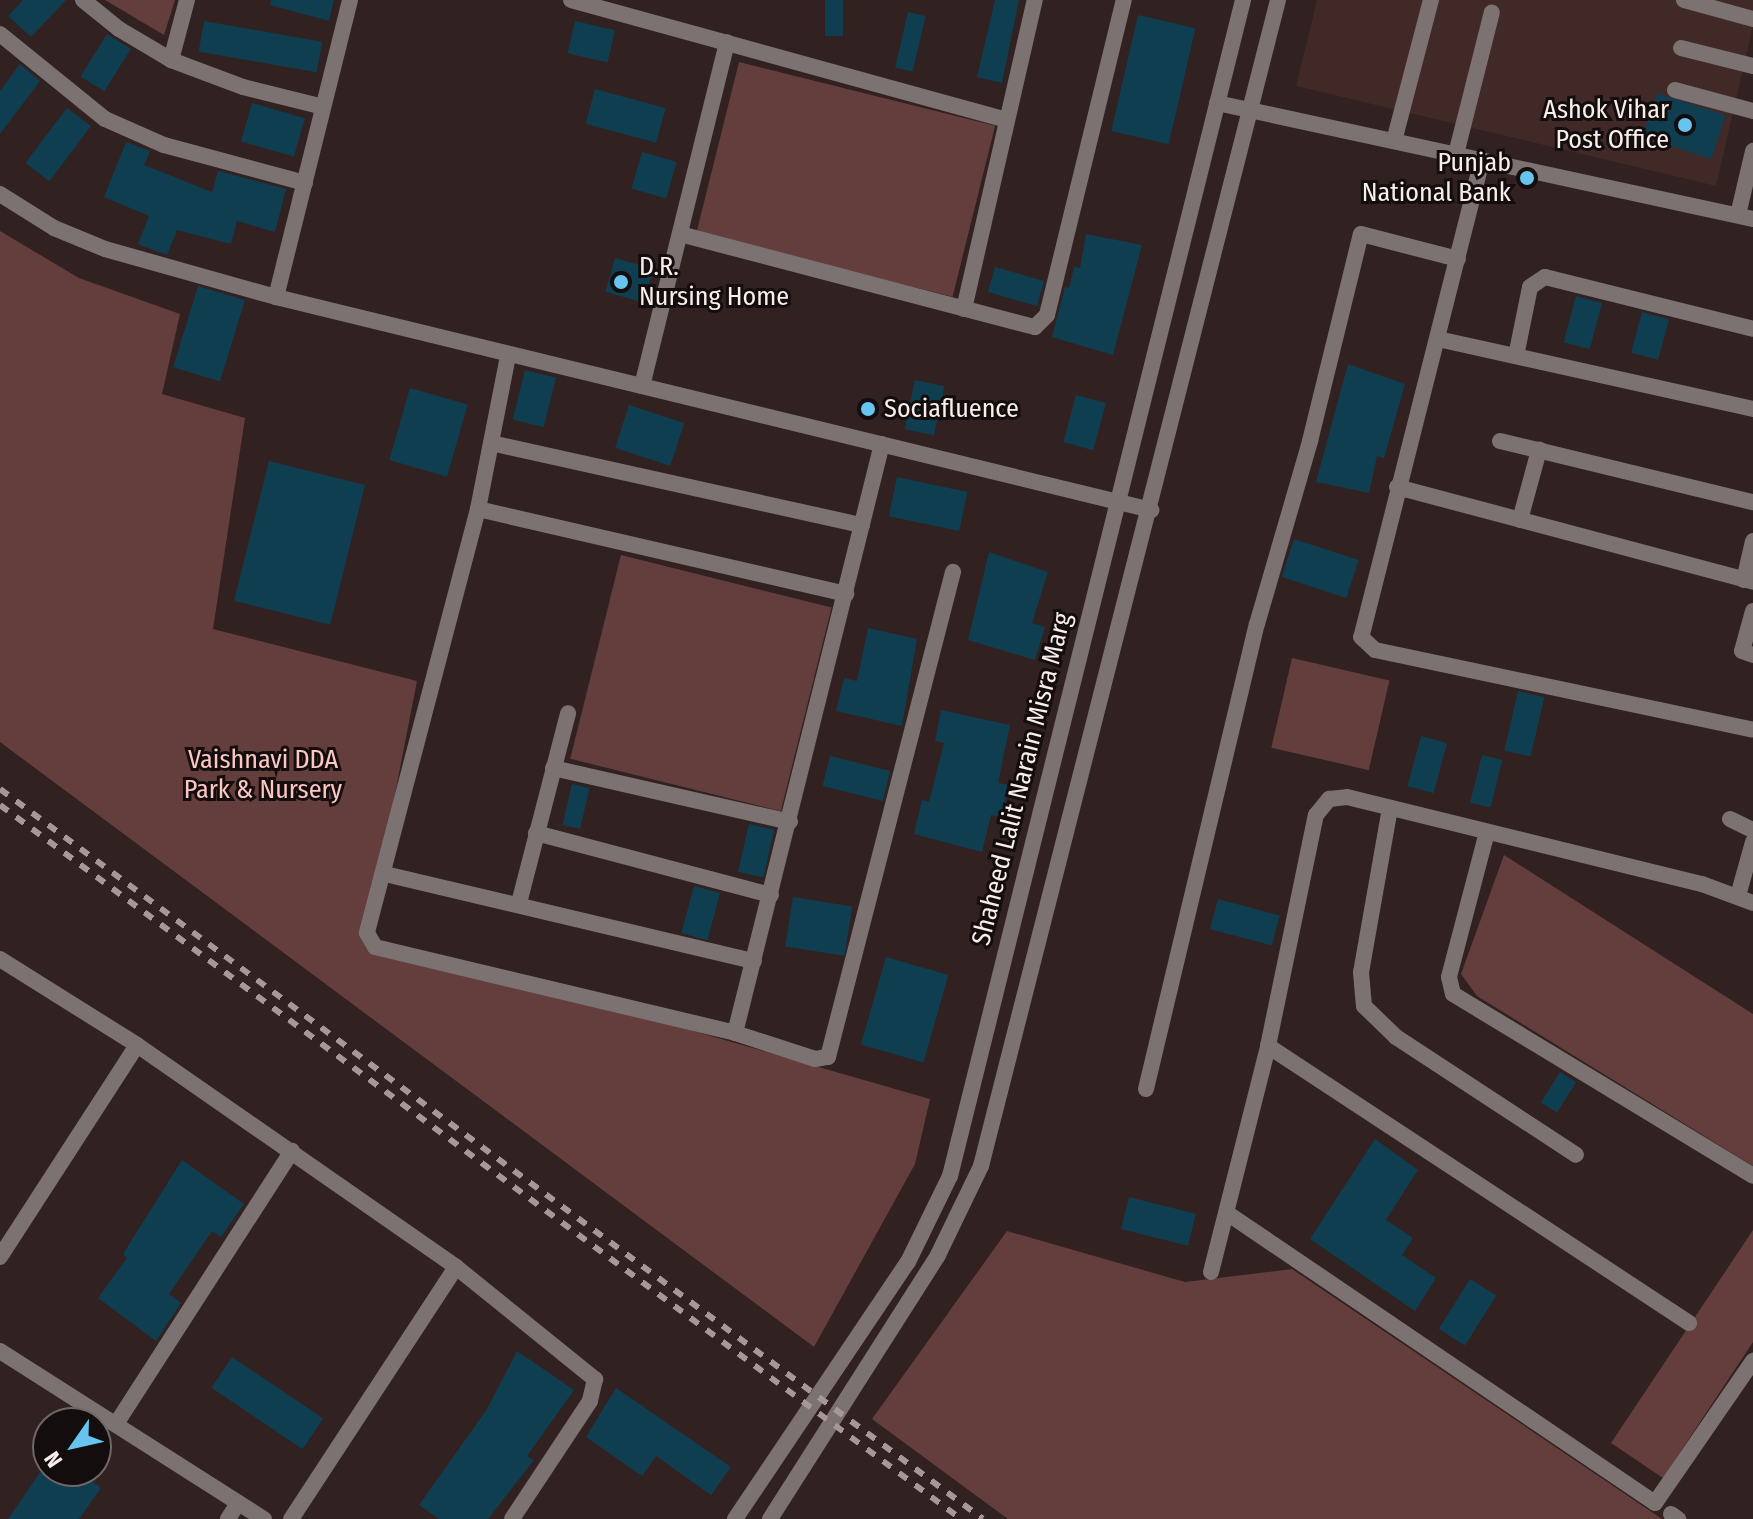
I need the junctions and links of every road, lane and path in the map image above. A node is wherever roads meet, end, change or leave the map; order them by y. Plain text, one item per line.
1 (83, 0) edge
2 (187, 0) edge
3 (350, 0) edge
4 (571, 0) edge
5 (1035, 0) edge
6 (1124, 0) edge
7 (1243, 0) edge
8 (1278, 0) edge
9 (1431, 0) edge
10 (1684, 0) edge
11 (621, 6) edge
12 (1492, 12) dead end
13 (1753, 19) edge
14 (0, 34) edge
15 (727, 42) junction
16 (1681, 48) dead end
17 (171, 60) junction
18 (1753, 66) edge
19 (1675, 90) dead end
20 (1217, 103) junction
21 (323, 107) junction
22 (1251, 110) junction
23 (1753, 111) edge
24 (1007, 120) junction
25 (1394, 141) junction
26 (1753, 151) edge
27 (1456, 154) junction
28 (1482, 160) junction
29 (305, 183) junction
30 (0, 194) edge
31 (1745, 217) edge
32 (680, 234) junction
33 (1458, 259) junction
34 (276, 297) junction
35 (964, 309) junction
36 (1753, 329) edge
37 (1438, 339) junction
38 (508, 356) junction
39 (1516, 356) junction
40 (642, 386) junction
41 (1753, 409) edge
42 (1500, 441) dead end
43 (491, 443) junction
44 (882, 444) junction
45 (1539, 450) junction
46 (1397, 487) junction
47 (1115, 501) junction
48 (1753, 502) edge
49 (478, 509) junction
50 (1151, 510) junction
51 (1520, 520) junction
52 (862, 525) junction
53 (1753, 541) edge
54 (953, 572) dead end
55 (1749, 581) edge
56 (846, 594) junction
57 (1753, 611) edge
58 (1753, 655) edge
59 (568, 713) dead end
60 (1753, 730) edge
61 (553, 768) junction
62 (1390, 808) junction
63 (1730, 819) dead end
64 (790, 822) junction
65 (1753, 830) edge
66 (1487, 832) junction
67 (536, 833) junction
68 (1753, 842) edge
69 (385, 874) junction
70 (771, 895) junction
71 (1745, 900) edge
72 (519, 903) junction
73 (0, 959) edge
74 (754, 961) junction
75 (735, 1033) junction
76 (137, 1045) junction
77 (1268, 1046) junction
78 (1146, 1089) dead end
79 (292, 1151) junction
80 (1576, 1155) dead end
81 (1753, 1176) edge
82 (1227, 1213) junction
83 (0, 1257) edge
84 (456, 1267) junction
85 (1211, 1272) dead end
86 (1689, 1323) dead end
87 (0, 1351) edge
88 (1752, 1364) edge
89 (116, 1424) junction
90 (238, 1503) junction
91 (228, 1519) edge
92 (264, 1519) edge
93 (291, 1519) edge
94 (512, 1519) edge
95 (735, 1519) edge
96 (770, 1519) edge

1 - 17 street
2 - 17 street
3 - 21 street
4 - 11 street
5 - 24 street
6 - 35 street
7 - 20 street, Shaheed Lalit Narain Misra Marg
8 - 22 street
9 - 25 street
10 - 13 street
11 - 15 street
12 - 27 street
14 - 29 street
15 - 24 street
15 - 32 street
16 - 18 street
17 - 21 street
19 - 23 street
20 - 22 street
20 - 47 street, Shaheed Lalit Narain Misra Marg
21 - 29 street
22 - 25 street
22 - 50 street
24 - 35 street
25 - 27 street
26 - 31 street
27 - 28 street
28 - 31 street
28 - 33 street
29 - 34 street
30 - 34 street
32 - 35 street
32 - 40 street
33 - 37 street
33 - 78 street
34 - 38 street
36 - 39 street
37 - 39 street
37 - 46 street
38 - 40 street
38 - 43 street
39 - 41 street
40 - 44 street
42 - 45 street
43 - 49 street
43 - 52 street
44 - 47 street
44 - 52 street
45 - 48 street
45 - 51 street
46 - 51 street
46 - 60 street
47 - 50 street
47 - 95 street, Shaheed Lalit Narain Misra Marg
49 - 56 street
49 - 69 street
50 - 96 street
51 - 55 street
52 - 56 street
53 - 55 street
54 - 75 street
56 - 64 street
57 - 58 street
59 - 61 street
61 - 64 street
61 - 67 street
62 - 66 street
62 - 77 street
62 - 80 street
63 - 65 street
64 - 70 street
66 - 71 street
66 - 81 street
67 - 70 street
67 - 72 street
68 - 71 street
69 - 72 street
69 - 75 street
70 - 74 street
72 - 74 street
73 - 76 street
74 - 75 street
76 - 79 street
76 - 83 street
77 - 82 street
77 - 86 street
79 - 84 street
79 - 89 street
82 - 85 street
82 - 88 street
84 - 93 street
84 - 94 street
87 - 89 street
89 - 90 street
90 - 91 street
90 - 92 street

